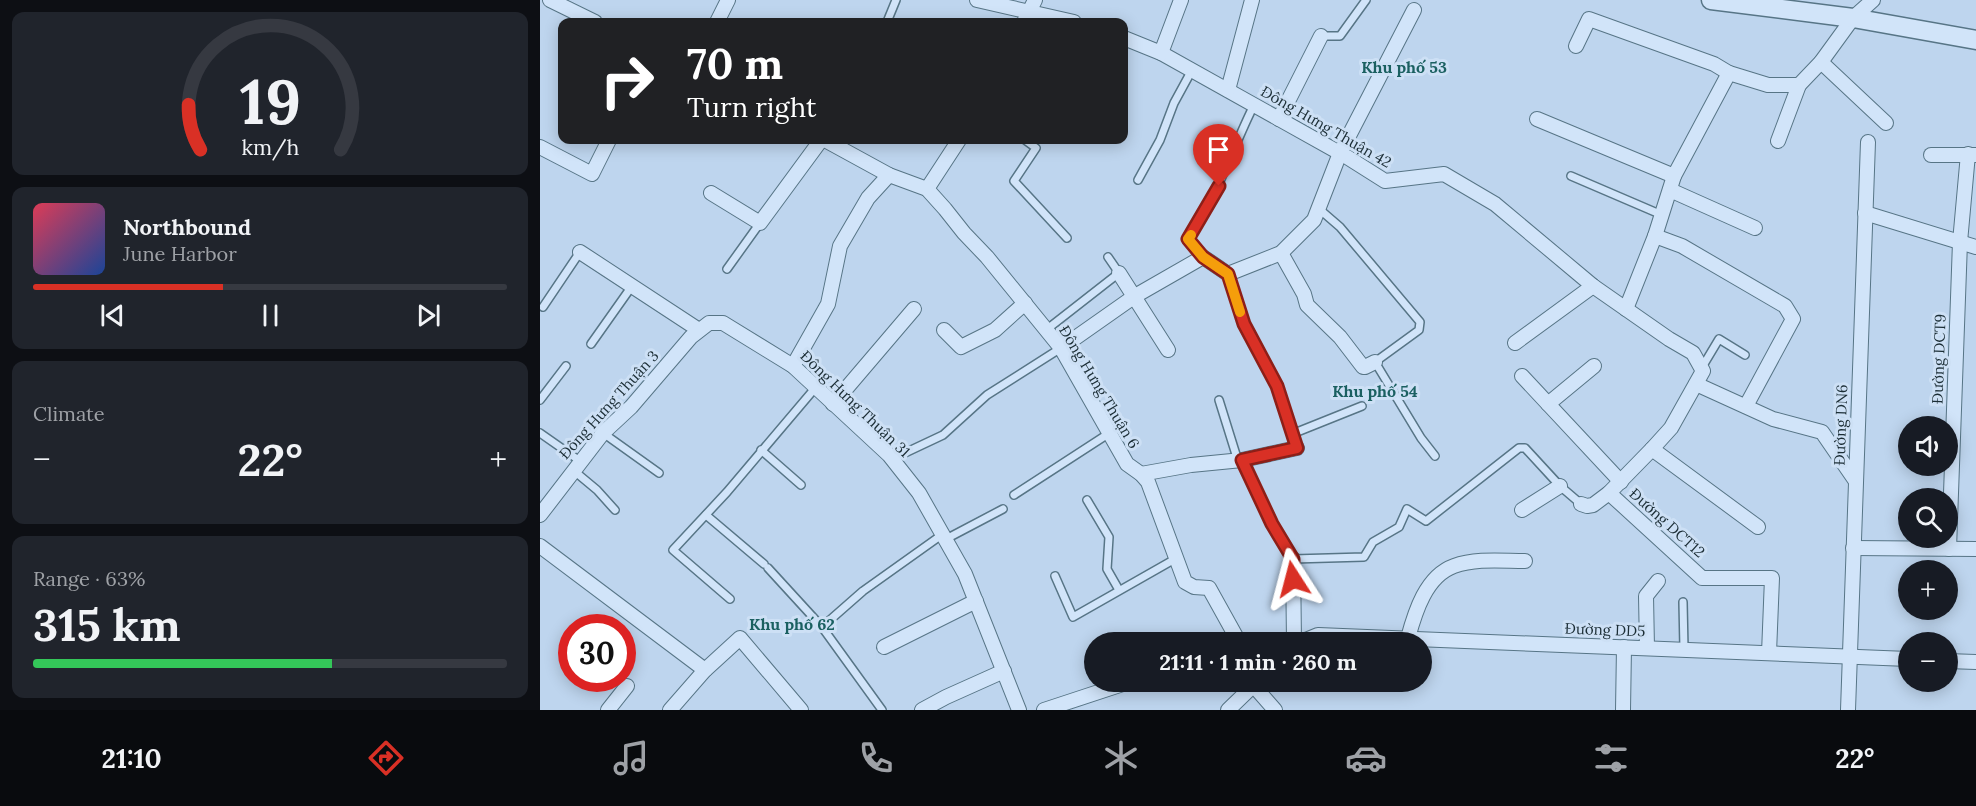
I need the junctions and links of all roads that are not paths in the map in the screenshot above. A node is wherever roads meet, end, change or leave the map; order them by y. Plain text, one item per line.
1 (550, 0) edge
2 (728, 0) edge
3 (896, 0) edge
4 (977, 0) edge
5 (1181, 0) edge
6 (1252, 0) edge
7 (1366, 0) edge
8 (1711, 0) edge
9 (1873, 0) edge
10 (1414, 10) dead end
11 (1030, 12) edge
12 (587, 18) edge
13 (719, 18) edge
14 (889, 18) edge
15 (1056, 18) edge
16 (1852, 18) junction
17 (1322, 36) joint
18 (1128, 40) edge
19 (1976, 40) edge
20 (1576, 46) dead end
21 (1161, 53) junction
22 (1821, 62) junction
23 (1192, 70) junction
24 (1729, 73) junction
25 (1799, 86) junction
26 (1228, 90) junction
27 (1254, 105) junction
28 (1538, 118) dead end
29 (1279, 119) junction
30 (1886, 123) dead end
31 (1778, 141) dead end
32 (1868, 142) dead end
33 (607, 144) edge
34 (817, 144) edge
35 (832, 144) edge
36 (956, 144) edge
37 (1030, 144) edge
38 (540, 147) edge
39 (1340, 153) junction
40 (1972, 154) edge
41 (1931, 155) dead end
42 (889, 175) junction
43 (1571, 176) dead end
44 (1138, 180) dead end
45 (1672, 183) junction
46 (927, 189) junction
47 (711, 193) dead end
48 (1976, 201) edge
49 (1318, 208) junction
50 (1963, 210) junction
51 (1865, 213) junction
52 (1662, 215) junction
53 (760, 223) junction
54 (1755, 228) dead end
55 (1655, 236) junction
56 (1067, 238) dead end
57 (1960, 242) junction
58 (1976, 247) edge
59 (580, 252) joint
60 (1281, 253) junction
61 (1108, 257) dead end
62 (1203, 257) junction
63 (727, 269) dead end
64 (1119, 273) junction
65 (1228, 274) junction
66 (632, 286) junction
67 (1593, 286) junction
68 (1135, 297) junction
69 (1025, 303) junction
70 (543, 307) dead end
71 (914, 309) dead end
72 (1626, 309) junction
73 (704, 327) junction
74 (944, 330) dead end
75 (1046, 330) junction
76 (1515, 343) dead end
77 (591, 345) dead end
78 (1061, 348) junction
79 (1168, 350) dead end
80 (1745, 355) dead end
81 (1375, 362) junction
82 (566, 366) dead end
83 (793, 366) junction
84 (1594, 366) dead end
85 (1701, 369) junction
86 (1522, 376) dead end
87 (1696, 384) junction
88 (816, 387) junction
89 (540, 400) edge
90 (1219, 400) dead end
91 (833, 404) junction
92 (1548, 404) junction
93 (1362, 405) dead end
94 (1746, 406) junction
95 (540, 433) edge
96 (603, 433) junction
97 (1108, 434) junction
98 (1292, 434) junction
99 (1297, 448) joint
100 (1652, 449) junction
101 (761, 450) junction
102 (1435, 456) dead end
103 (892, 459) junction
104 (1240, 460) junction
105 (576, 466) junction
106 (658, 473) dead end
107 (1141, 474) junction
108 (1855, 480) junction
109 (1621, 482) junction
110 (801, 485) dead end
111 (1560, 486) junction
112 (1609, 493) junction
113 (1014, 495) dead end
114 (1087, 500) dead end
115 (1581, 504) joint
116 (1003, 509) dead end
117 (615, 510) dead end
118 (1522, 510) dead end
119 (540, 514) edge
120 (706, 515) junction
121 (1758, 527) dead end
122 (944, 537) junction
123 (540, 546) edge
124 (1853, 548) junction
125 (1949, 549) junction
126 (1976, 549) edge
127 (1293, 559) junction
128 (1175, 560) junction
129 (1525, 561) dead end
130 (1056, 576) dead end
131 (1658, 581) dead end
132 (1119, 590) junction
133 (730, 599) dead end
134 (976, 601) junction
135 (1683, 602) dead end
136 (822, 627) junction
137 (1233, 632) edge
138 (1294, 632) edge
139 (1410, 632) edge
140 (1432, 639) edge
141 (884, 647) dead end
142 (1624, 647) junction
143 (1647, 648) junction
144 (1684, 650) junction
145 (1769, 653) junction
146 (1850, 656) junction
147 (1898, 658) edge
148 (1958, 661) edge
149 (1976, 662) edge
150 (705, 670) junction
151 (1004, 671) junction
152 (622, 692) edge
153 (1099, 692) edge
154 (1246, 692) edge
155 (1262, 692) edge
156 (608, 710) edge
157 (670, 710) edge
158 (801, 710) edge
159 (882, 710) edge
160 (922, 710) edge
161 (1019, 710) edge
162 (1044, 710) edge
163 (1228, 710) edge
164 (1275, 710) edge
165 (1623, 710) edge
166 (1848, 710) edge

1 - 12 street
2 - 13 street
3 - 14 lane
4 - 11 street
5 - 21 street
6 - 26 street
7 - 17 lane
8 - 16 street
9 - 16 street
10 - 39 street
11 - 15 street
16 - 19 street
16 - 22 street
17 - 29 street
18 - 21 street, Đông Hưng Thuận 42
20 - 24 street
21 - 23 street, Đông Hưng Thuận 42
22 - 25 street
22 - 30 street
23 - 26 street, Đông Hưng Thuận 42
23 - 44 lane
24 - 25 street
24 - 45 street
25 - 31 street
26 - 27 street, Đông Hưng Thuận 42
27 - 29 street, Đông Hưng Thuận 42
27 - 62 lane
28 - 45 street
29 - 39 street, Đông Hưng Thuận 42
32 - 51 street, Đường DN6
33 - 38 street
34 - 53 street
35 - 42 street, Đông Hưng Thuận 6
36 - 46 street
37 - 56 lane
39 - 49 street
39 - 67 street, Đông Hưng Thuận 42
40 - 41 street
40 - 50 street, Đường DCT9
42 - 46 street, Đông Hưng Thuận 6
42 - 83 street
43 - 52 lane
45 - 52 street
45 - 54 street
46 - 69 street, Đông Hưng Thuận 6
47 - 53 street
48 - 50 street
49 - 60 street
49 - 81 lane
50 - 57 street, Đường DCT9
51 - 57 street
51 - 108 street, Đường DN6
52 - 55 street
53 - 63 lane
55 - 72 street
55 - 94 street
57 - 58 street
57 - 125 street, Đường DCT9
59 - 66 street, Đông Hưng Thuận 31
59 - 70 lane
60 - 65 street
60 - 81 street
61 - 64 lane
62 - 65 street
62 - 68 street
64 - 68 street
64 - 75 lane
65 - 98 lane
66 - 73 street, Đông Hưng Thuận 31
66 - 77 lane
67 - 72 street, Đông Hưng Thuận 42
67 - 76 street
68 - 78 street
68 - 79 street
69 - 74 street
69 - 75 street, Đông Hưng Thuận 6
71 - 91 street
72 - 85 street, Đông Hưng Thuận 42
73 - 83 street, Đông Hưng Thuận 31
73 - 96 street, Đông Hưng Thuận 3
75 - 78 street, Đông Hưng Thuận 6
78 - 97 street, Đông Hưng Thuận 6
78 - 103 lane
80 - 85 lane
81 - 102 lane
82 - 89 lane
83 - 88 street, Đông Hưng Thuận 31
84 - 92 street
85 - 87 street
86 - 92 street
87 - 94 street
87 - 100 street
88 - 91 street, Đông Hưng Thuận 31
88 - 101 lane
90 - 104 lane
91 - 103 street, Đông Hưng Thuận 31
92 - 109 street
93 - 98 lane
94 - 108 street
95 - 105 lane
96 - 105 street, Đông Hưng Thuận 3
96 - 106 lane
97 - 107 street, Đông Hưng Thuận 6
97 - 113 lane
98 - 99 lane
99 - 104 street
100 - 109 street
100 - 121 street
101 - 110 lane
101 - 120 lane
103 - 122 street, Đông Hưng Thuận 31
104 - 107 street
104 - 127 lane
105 - 117 lane
105 - 119 street, Đông Hưng Thuận 3
107 - 128 street, Đông Hưng Thuận 6
108 - 124 street, Đường DN6
109 - 112 street
111 - 115 lane
111 - 118 street
111 - 127 lane
112 - 115 street
112 - 145 street, Đường DCT12
114 - 132 lane
116 - 122 lane
120 - 133 lane
120 - 136 lane
122 - 134 street, Đông Hưng Thuận 31
122 - 136 lane
123 - 150 street
124 - 125 street
124 - 146 street, Đường DN6
125 - 126 street
127 - 138 street
128 - 132 lane
128 - 137 street, Đông Hưng Thuận 6
129 - 139 street
130 - 132 lane
131 - 143 street
134 - 141 street
134 - 151 street, Đông Hưng Thuận 31
135 - 144 lane
136 - 159 lane
140 - 142 street, Đường DD5
142 - 143 street, Đường DD5
142 - 165 street
143 - 144 street, Đường DD5
144 - 145 street, Đường DD5
145 - 146 street, Đường DD5
146 - 147 street, Đường DD5
146 - 166 street, Đường DN6
148 - 149 street
150 - 157 street
150 - 158 street
151 - 160 street
151 - 161 street, Đông Hưng Thuận 31
152 - 156 street
153 - 162 street
154 - 163 street
155 - 164 street

